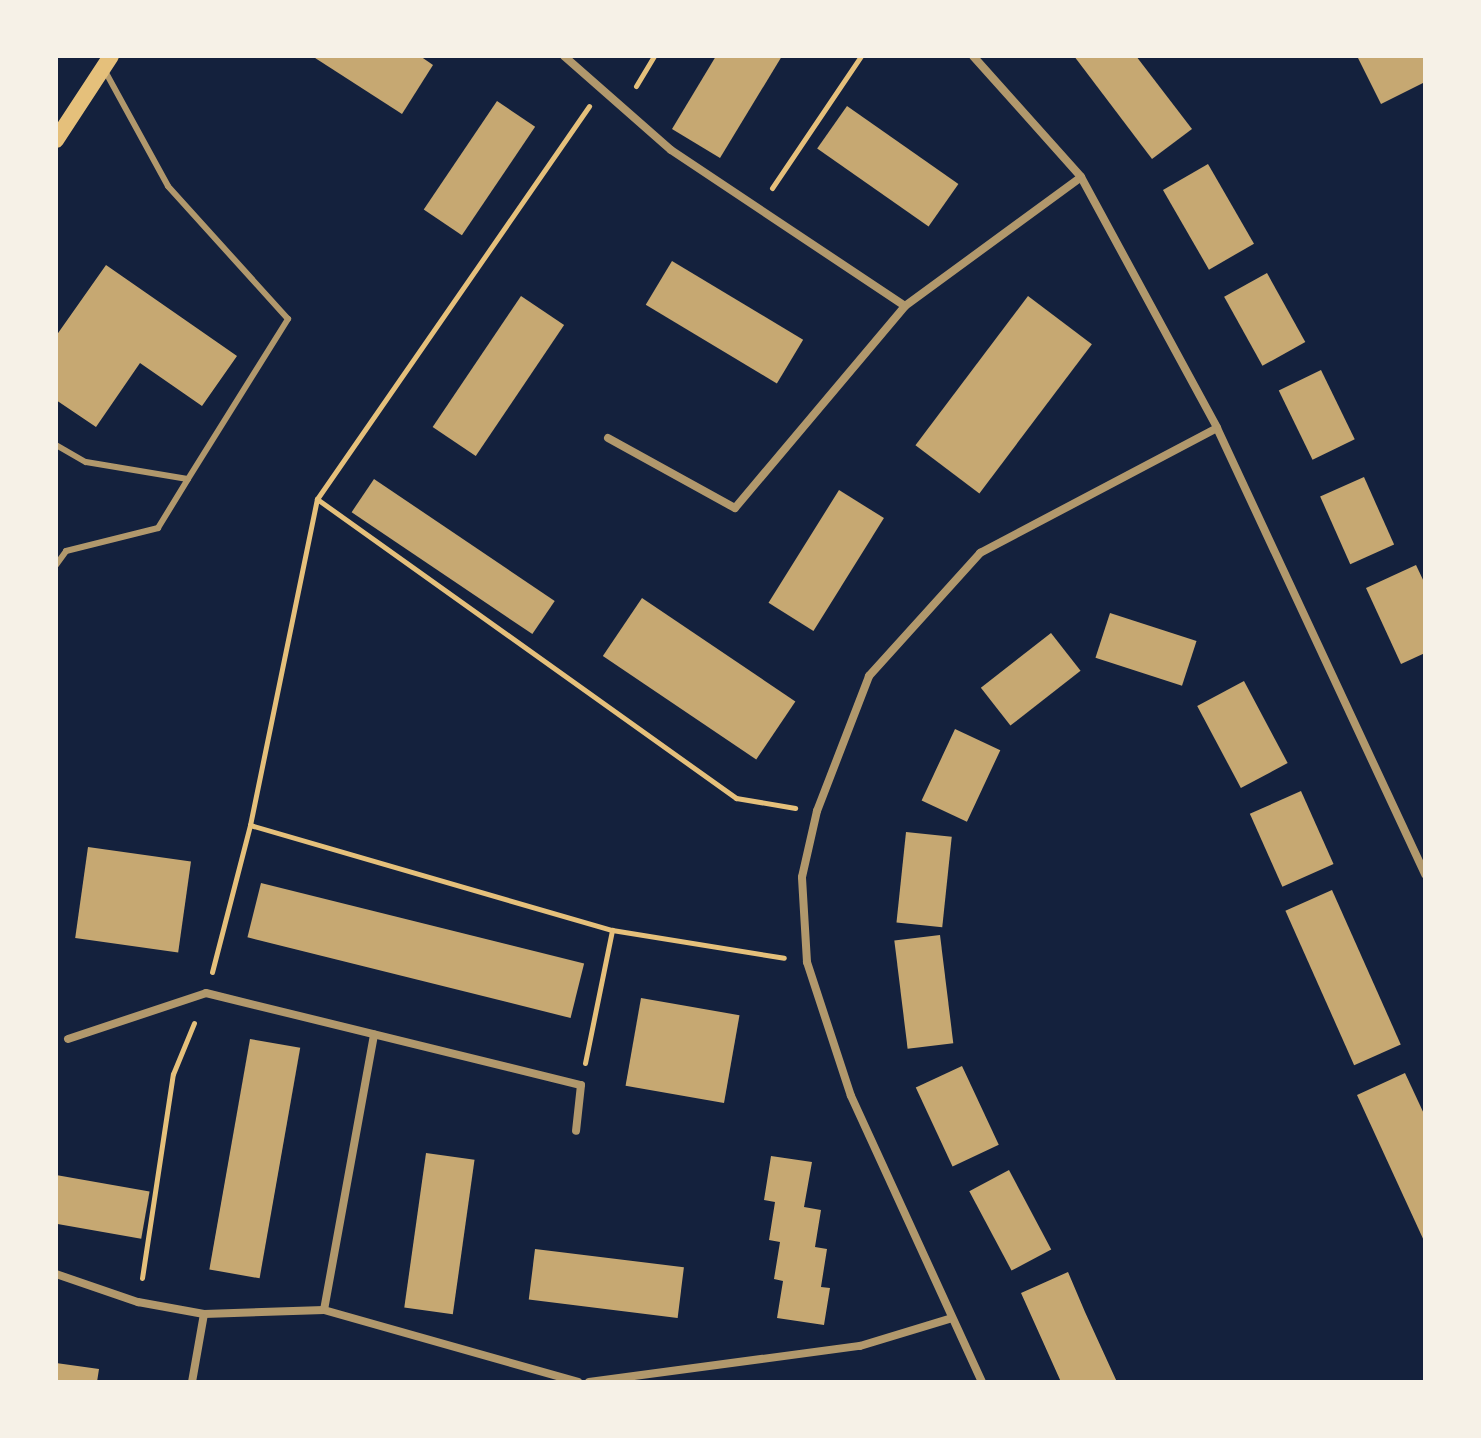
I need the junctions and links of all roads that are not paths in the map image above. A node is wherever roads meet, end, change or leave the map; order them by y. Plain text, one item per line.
1 (564, 56) edge
2 (973, 56) edge
3 (107, 62) edge
4 (56, 140) edge
5 (1081, 177) junction
6 (905, 306) junction
7 (1217, 428) junction
8 (608, 438) dead end
9 (56, 445) edge
10 (188, 479) junction
11 (56, 565) edge
12 (1425, 875) edge
13 (374, 1034) junction
14 (68, 1039) dead end
15 (576, 1131) dead end
16 (56, 1274) edge
17 (324, 1310) junction
18 (204, 1314) junction
19 (952, 1318) junction
20 (192, 1382) edge
21 (578, 1382) edge
22 (589, 1382) edge
23 (982, 1382) edge

1 - 6 street
2 - 5 street
3 - 4 main road
3 - 10 lane
5 - 6 street
5 - 7 street
6 - 8 street
7 - 12 street
7 - 19 street
9 - 10 lane
10 - 11 lane
13 - 14 street
13 - 15 street
13 - 17 street
16 - 18 street
17 - 18 street
17 - 21 street
18 - 20 street
19 - 22 street
19 - 23 street

